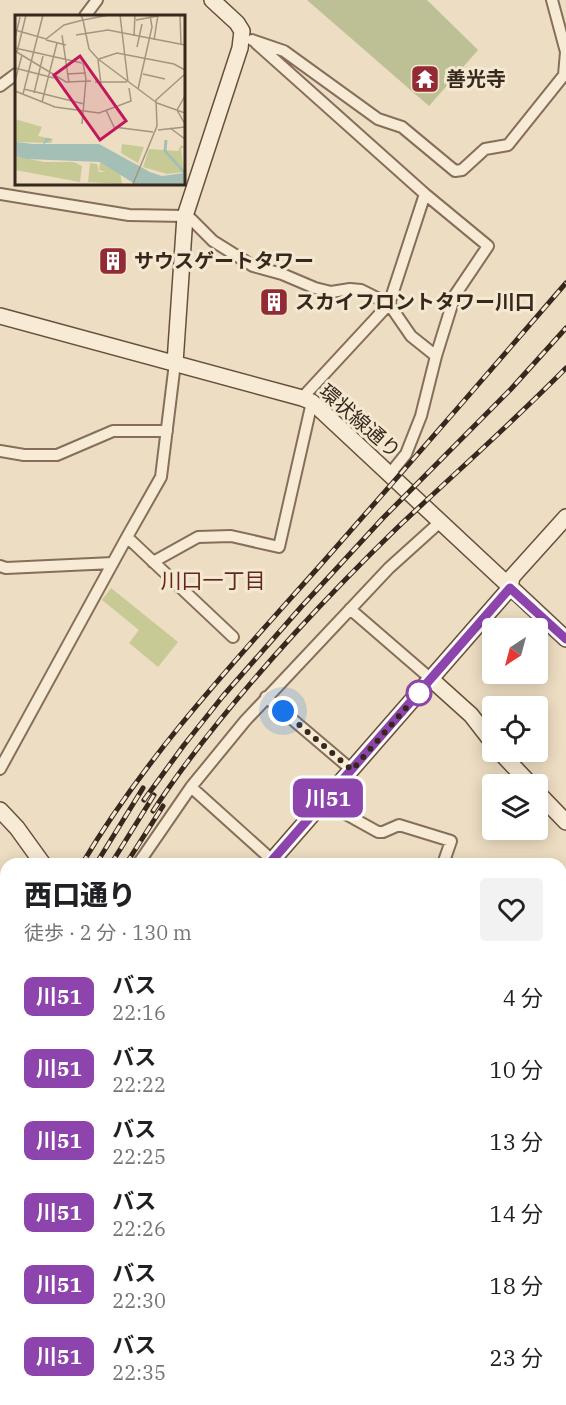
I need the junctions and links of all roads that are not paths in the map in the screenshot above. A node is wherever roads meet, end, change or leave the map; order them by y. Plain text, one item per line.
1 (97, 0) edge
2 (212, 0) edge
3 (552, 0) edge
4 (86, 15) edge
5 (247, 35) junction
6 (15, 75) edge
7 (0, 86) edge
8 (0, 194) edge
9 (425, 194) junction
10 (185, 216) junction
11 (389, 304) junction
12 (0, 316) edge
13 (436, 356) junction
14 (175, 363) junction
15 (307, 400) junction
16 (166, 431) junction
17 (0, 451) edge
18 (389, 475) junction
19 (566, 517) edge
20 (440, 522) junction
21 (127, 537) junction
22 (153, 562) junction
23 (113, 563) junction
24 (2, 569) edge
25 (510, 588) junction
26 (350, 609) junction
27 (233, 637) dead end
28 (566, 639) edge
29 (431, 679) junction
30 (266, 697) junction
31 (482, 729) edge
32 (509, 762) edge
33 (0, 769) edge
34 (352, 770) junction
35 (521, 774) edge
36 (190, 787) junction
37 (324, 802) junction
38 (548, 803) edge
39 (0, 810) edge
40 (566, 822) edge
41 (40, 858) edge
42 (142, 858) edge
43 (267, 858) edge
44 (275, 858) edge
45 (445, 858) edge

1 - 4 street
2 - 5 street
3 - 5 street
5 - 9 street
5 - 10 street
6 - 7 street
8 - 10 street
9 - 11 street
9 - 13 street
10 - 11 street
10 - 14 street
11 - 13 street
11 - 15 street
12 - 14 street, 環状線通り
13 - 18 street
14 - 15 street, 環状線通り
14 - 16 street
15 - 18 street, 環状線通り
15 - 22 street
16 - 17 street
16 - 21 street
18 - 20 street, 環状線通り
19 - 25 street
20 - 25 street, 環状線通り
20 - 26 street
21 - 22 street
21 - 23 street
22 - 27 street
23 - 24 street
23 - 33 street
25 - 28 street, 環状線通り
25 - 29 street
26 - 29 street
26 - 30 street
29 - 31 street
29 - 34 street
30 - 34 street
30 - 36 street
32 - 35 street
34 - 37 street
36 - 42 street
36 - 43 street
37 - 44 street
37 - 45 street
38 - 40 street
39 - 41 street

